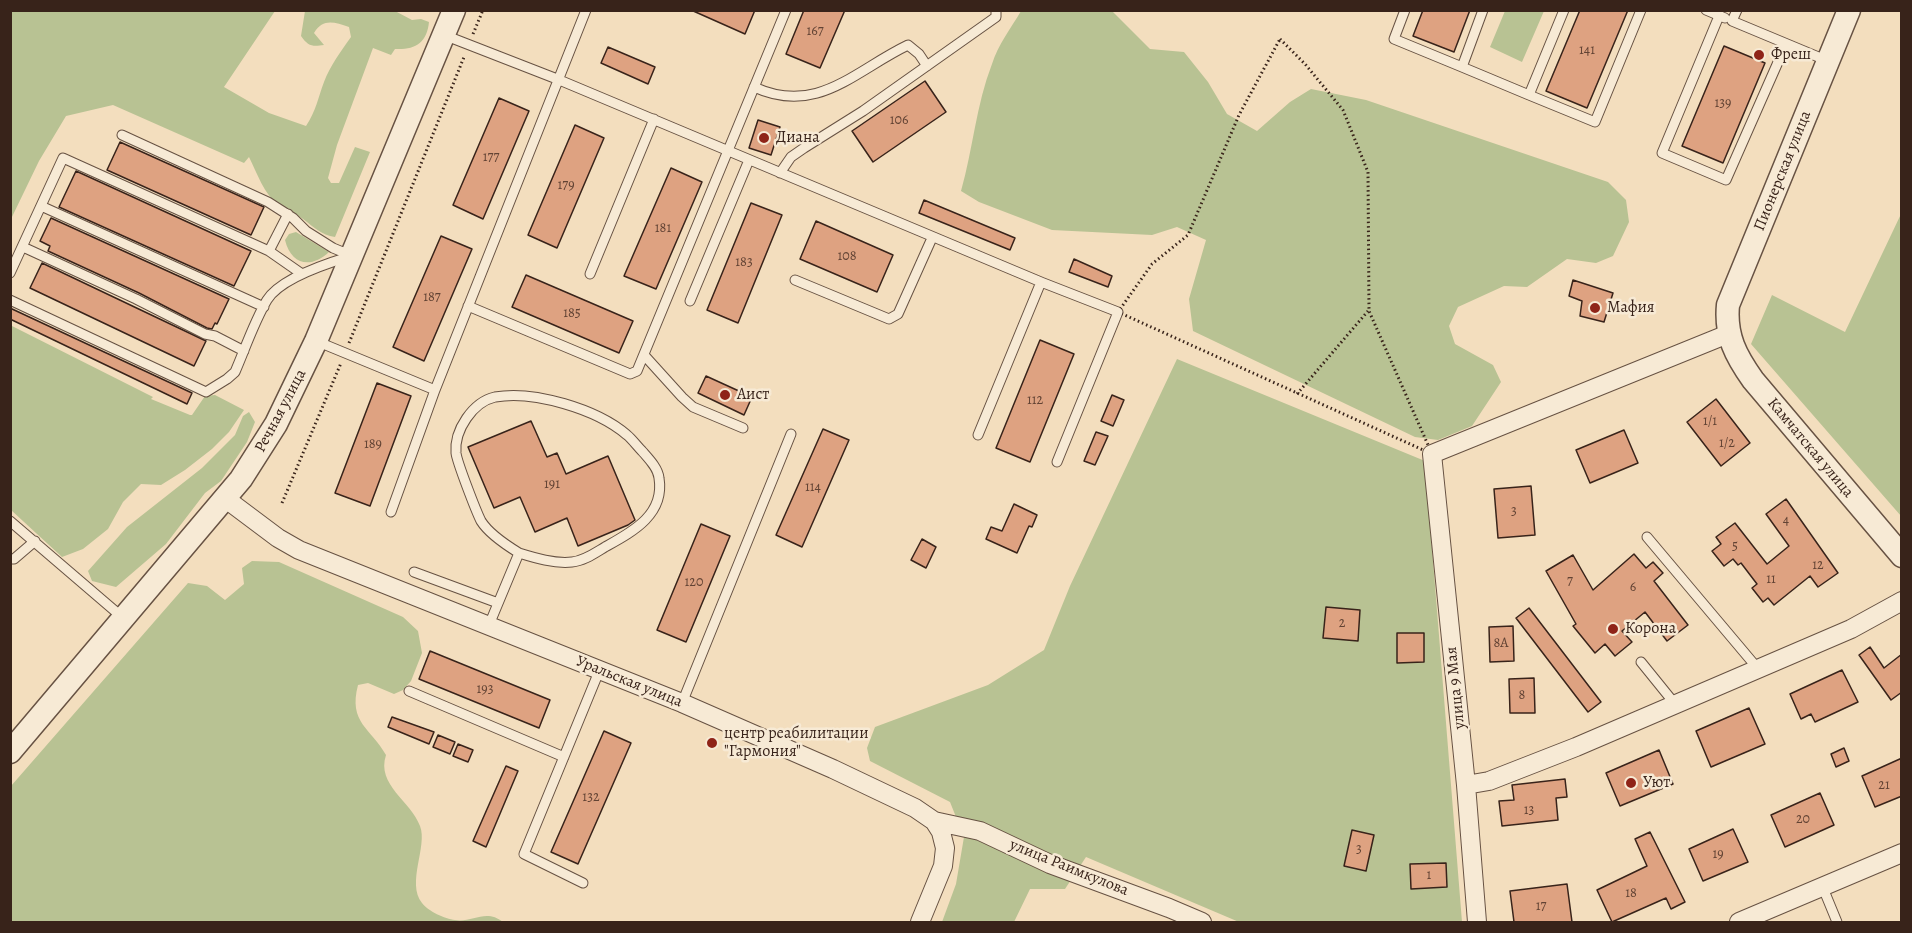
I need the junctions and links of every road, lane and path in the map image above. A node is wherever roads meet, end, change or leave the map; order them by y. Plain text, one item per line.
1 (454, 10) edge
2 (483, 10) edge
3 (586, 10) edge
4 (786, 10) edge
5 (996, 10) edge
6 (1405, 10) edge
7 (1483, 10) edge
8 (1564, 10) edge
9 (1641, 10) edge
10 (1706, 10) edge
11 (1737, 10) edge
12 (1849, 10) edge
13 (1719, 16) junction
14 (1732, 21) junction
15 (444, 35) junction
16 (469, 44) junction
17 (1786, 44) junction
18 (1828, 61) junction
19 (927, 66) junction
20 (1462, 67) junction
21 (557, 79) junction
22 (754, 87) junction
23 (1529, 95) junction
24 (654, 120) junction
25 (122, 135) dead end
26 (727, 150) junction
27 (749, 160) junction
28 (780, 173) junction
29 (41, 206) junction
30 (288, 214) junction
31 (932, 238) junction
32 (23, 247) junction
33 (268, 251) junction
34 (353, 256) junction
35 (10, 273) edge
36 (302, 274) junction
37 (590, 274) dead end
38 (795, 280) dead end
39 (1041, 282) junction
40 (10, 300) edge
41 (690, 301) dead end
42 (468, 306) junction
43 (264, 308) junction
44 (1369, 311) junction
45 (1118, 312) junction
46 (1728, 334) junction
47 (316, 341) junction
48 (244, 351) junction
49 (345, 353) junction
50 (644, 355) junction
51 (435, 390) junction
52 (1297, 394) junction
53 (743, 428) dead end
54 (791, 434) dead end
55 (978, 435) dead end
56 (1432, 454) junction
57 (1057, 462) dead end
58 (226, 499) junction
59 (282, 502) dead end
60 (391, 512) dead end
61 (10, 520) edge
62 (1647, 537) dead end
63 (35, 542) junction
64 (519, 553) junction
65 (1902, 556) edge
66 (10, 559) edge
67 (414, 572) dead end
68 (1902, 601) edge
69 (498, 603) junction
70 (124, 619) junction
71 (489, 625) junction
72 (1641, 662) dead end
73 (600, 669) junction
74 (1759, 670) junction
75 (409, 691) dead end
76 (682, 703) junction
77 (1675, 704) junction
78 (10, 752) edge
79 (564, 757) junction
80 (1466, 784) junction
81 (934, 821) junction
82 (1902, 853) edge
83 (583, 883) dead end
84 (1823, 888) junction
85 (920, 922) edge
86 (1202, 922) edge
87 (1477, 922) edge
88 (1739, 922) edge
89 (1837, 922) edge

1 - 15 street, Речная улица
2 - 16 path
3 - 21 lane
4 - 22 lane
5 - 19 lane
6 - 20 lane
7 - 20 lane
8 - 23 lane
9 - 23 lane
10 - 13 lane
11 - 14 lane
12 - 18 street, Пионерская улица
13 - 14 lane
13 - 17 lane
14 - 17 lane
15 - 16 lane
15 - 34 street, Речная улица
16 - 21 lane
16 - 49 path
17 - 18 lane
18 - 46 street, Пионерская улица
19 - 22 lane
19 - 28 lane
20 - 23 lane
21 - 24 lane
21 - 42 lane
22 - 26 lane
24 - 26 lane
24 - 37 lane
25 - 30 lane
26 - 27 lane
26 - 50 lane
27 - 28 lane
27 - 41 lane
28 - 31 lane
29 - 32 lane
29 - 33 lane
29 - 43 lane
30 - 33 lane
30 - 34 lane
31 - 38 lane
31 - 39 lane
32 - 35 lane
32 - 48 lane
33 - 36 lane
34 - 36 lane
34 - 47 street, Речная улица
36 - 43 lane
39 - 45 lane
39 - 55 lane
40 - 48 lane
42 - 50 lane
42 - 51 lane
43 - 48 lane
44 - 45 path
44 - 52 path
44 - 56 path
45 - 52 path
45 - 57 lane
46 - 56 street
46 - 65 street, Камчатская улица
47 - 49 lane
47 - 58 street, Речная улица
49 - 51 lane
49 - 59 path
50 - 53 lane
51 - 60 lane
52 - 56 path
54 - 76 lane
56 - 80 street, улица 9 Мая
58 - 70 street, Речная улица
58 - 71 street, Уральская улица
61 - 63 lane
62 - 74 lane
63 - 66 lane
63 - 70 lane
64 - 64 lane
64 - 69 lane
67 - 69 lane
68 - 74 street
69 - 71 lane
70 - 78 street, Речная улица
71 - 73 street, Уральская улица
72 - 77 lane
73 - 76 street, Уральская улица
73 - 79 lane
74 - 77 street
75 - 79 lane
76 - 81 street, Уральская улица
77 - 80 street
79 - 83 lane
80 - 87 street, улица 9 Мая
81 - 85 street
81 - 86 street, улица Раимкулова
82 - 84 street
84 - 88 street
84 - 89 lane

